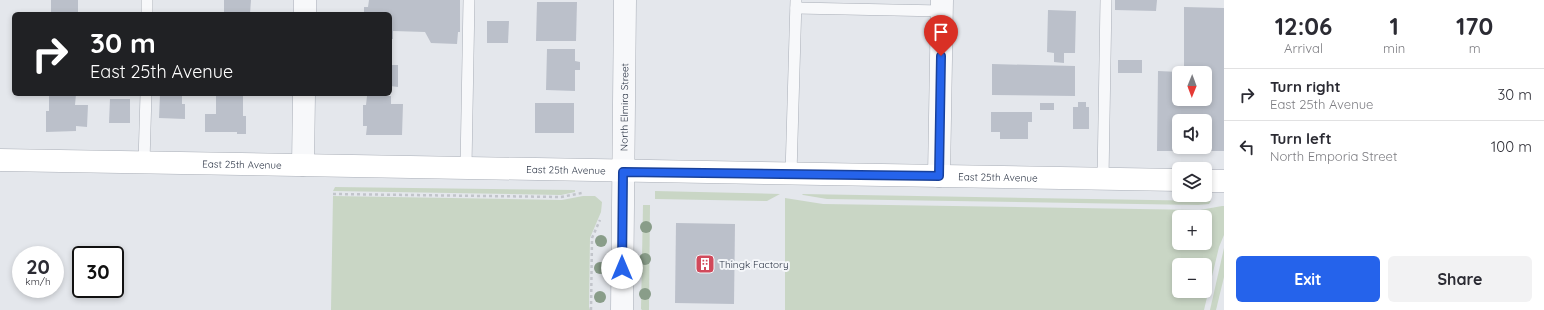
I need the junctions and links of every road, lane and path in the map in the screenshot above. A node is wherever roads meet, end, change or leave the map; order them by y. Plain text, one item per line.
1 (147, 0) edge
2 (305, 0) edge
3 (469, 0) edge
4 (625, 0) edge
5 (1106, 0) edge
6 (796, 4) edge
7 (942, 6) edge
8 (147, 12) edge
9 (305, 12) edge
10 (146, 96) edge
11 (304, 96) edge
12 (0, 160) edge
13 (144, 162) junction
14 (302, 165) junction
15 (466, 167) junction
16 (623, 172) junction
17 (791, 174) junction
18 (939, 176) junction
19 (1103, 179) junction
20 (1172, 180) edge
21 (1212, 181) edge
22 (1224, 181) edge
23 (589, 193) dead end
24 (333, 194) dead end
25 (601, 219) dead end
26 (591, 310) edge
27 (622, 310) edge

1 - 8 lane
2 - 9 street
3 - 15 lane
4 - 16 street, North Elmira Street
5 - 19 lane
6 - 7 lane
6 - 17 lane
7 - 18 street
10 - 13 lane
11 - 14 street
12 - 13 street, East 25th Avenue
13 - 14 street, East 25th Avenue
14 - 15 street, East 25th Avenue
15 - 16 street, East 25th Avenue
16 - 17 street, East 25th Avenue
16 - 27 street, North Elmira Street
17 - 18 street, East 25th Avenue
18 - 19 street, East 25th Avenue
19 - 20 street, East 25th Avenue
21 - 22 street
23 - 24 path
25 - 26 path

